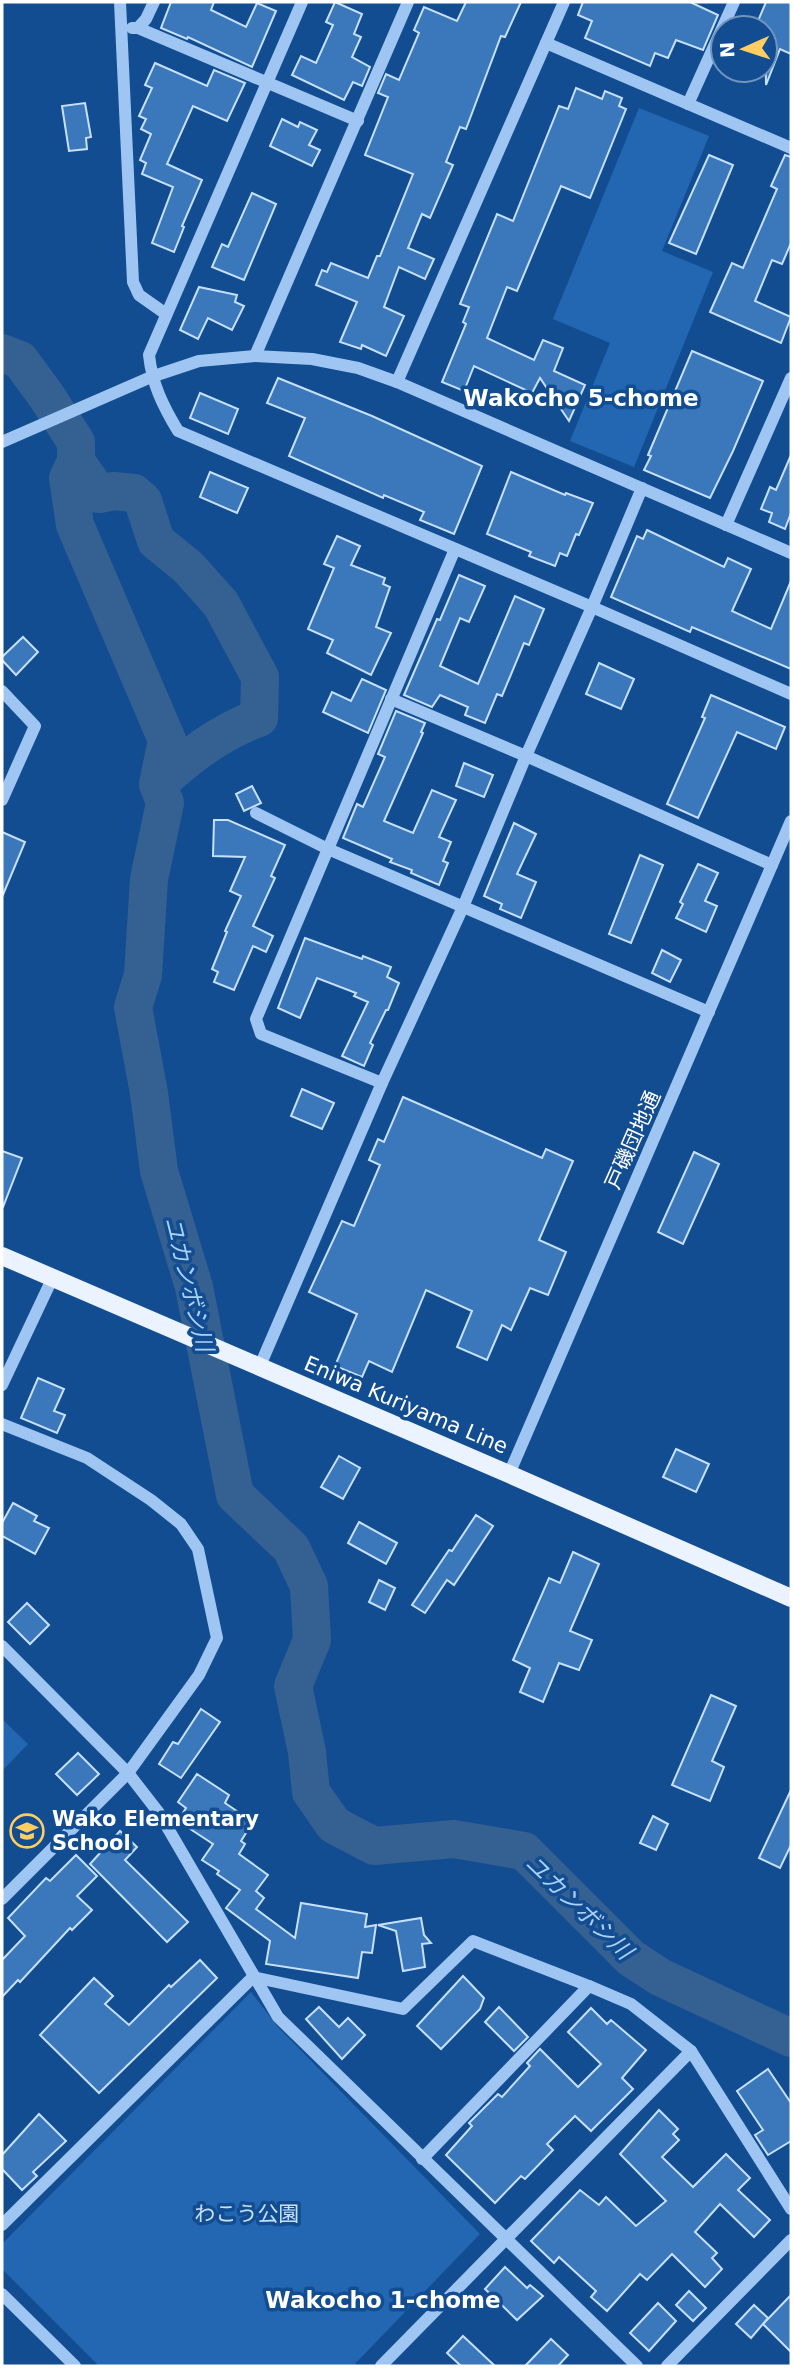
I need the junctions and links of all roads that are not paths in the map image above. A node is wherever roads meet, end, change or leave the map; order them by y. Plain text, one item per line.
1 (120, 2) edge
2 (153, 2) edge
3 (302, 2) edge
4 (408, 2) edge
5 (564, 2) edge
6 (734, 2) edge
7 (121, 27) junction
8 (138, 28) junction
9 (546, 43) junction
10 (266, 83) junction
11 (688, 104) junction
12 (358, 121) junction
13 (791, 148) edge
14 (166, 314) junction
15 (255, 356) junction
16 (151, 377) junction
17 (791, 379) edge
18 (397, 382) junction
19 (2, 442) edge
20 (642, 488) junction
21 (726, 525) junction
22 (455, 549) junction
23 (791, 553) edge
24 (592, 607) junction
25 (2, 691) edge
26 (791, 694) edge
27 (391, 699) junction
28 (526, 755) junction
29 (2, 800) edge
30 (256, 813) dead end
31 (791, 821) edge
32 (328, 849) junction
33 (772, 865) junction
34 (463, 907) junction
35 (709, 1012) junction
36 (382, 1083) junction
37 (2, 1256) edge
38 (52, 1277) junction
39 (253, 1365) junction
40 (2, 1385) edge
41 (2, 1424) edge
42 (509, 1474) junction
43 (791, 1598) edge
44 (2, 1646) edge
45 (128, 1773) junction
46 (2, 1899) edge
47 (253, 1977) junction
48 (589, 1986) junction
49 (691, 2052) junction
50 (422, 2159) junction
51 (791, 2209) edge
52 (2, 2225) edge
53 (506, 2238) junction
54 (791, 2240) edge
55 (2, 2294) edge
56 (75, 2366) edge
57 (381, 2366) edge
58 (637, 2366) edge
59 (667, 2366) edge

1 - 7 street
2 - 8 street
3 - 10 street
4 - 12 street
5 - 9 street
6 - 11 street
7 - 8 street
7 - 14 street
8 - 10 street
9 - 11 street
9 - 18 street
10 - 12 street
10 - 14 street
11 - 13 street
12 - 15 street
14 - 16 street
15 - 16 street
15 - 18 street
16 - 19 street
16 - 22 street
17 - 21 street
18 - 20 street
20 - 21 street
20 - 24 street
21 - 23 street
22 - 24 street
22 - 27 street
24 - 26 street
24 - 28 street
25 - 29 street
27 - 28 street
27 - 32 street
28 - 33 street
28 - 34 street
30 - 32 street
31 - 33 street, 戸磯団地通
32 - 34 street
32 - 36 street
33 - 35 street, 戸磯団地通
34 - 35 street
34 - 36 street
35 - 42 street, 戸磯団地通
36 - 39 street
37 - 38 main road, Eniwa Kuriyama Line
38 - 39 main road, Eniwa Kuriyama Line
38 - 40 street
39 - 42 main road, Eniwa Kuriyama Line
41 - 45 street
42 - 43 main road, Eniwa Kuriyama Line
44 - 45 street
45 - 46 street
45 - 47 street
47 - 48 street
47 - 50 street
47 - 52 street
48 - 49 street
48 - 50 street
49 - 51 street
49 - 53 street
50 - 53 street
53 - 57 street
53 - 58 street
54 - 59 street
55 - 56 street

